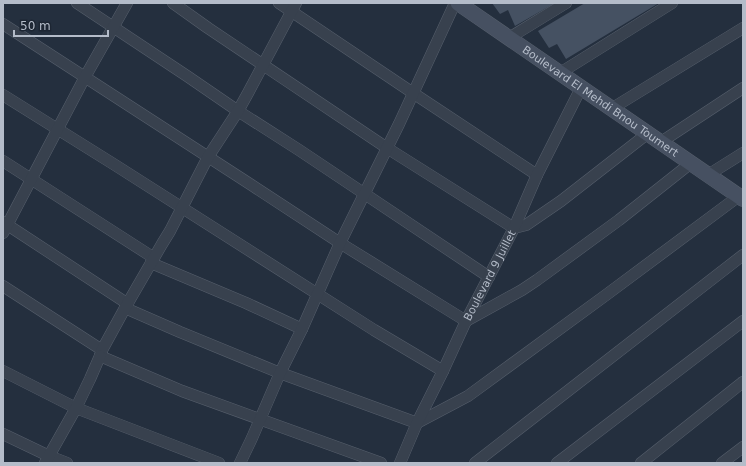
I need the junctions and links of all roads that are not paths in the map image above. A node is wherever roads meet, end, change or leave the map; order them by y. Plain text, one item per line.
1 (77, 3) edge
2 (127, 3) edge
3 (173, 3) edge
4 (279, 3) edge
5 (566, 3) edge
6 (672, 3) edge
7 (461, 4) edge
8 (293, 7) edge
9 (3, 24) edge
10 (113, 27) junction
11 (743, 28) edge
12 (509, 38) junction
13 (264, 65) junction
14 (560, 73) junction
15 (85, 77) junction
16 (580, 88) junction
17 (743, 88) edge
18 (414, 93) junction
19 (3, 95) edge
20 (611, 109) junction
21 (238, 111) junction
22 (58, 130) junction
23 (647, 134) junction
24 (661, 142) junction
25 (387, 148) junction
26 (743, 153) edge
27 (208, 157) junction
28 (3, 161) edge
29 (691, 163) junction
30 (537, 175) junction
31 (708, 175) junction
32 (31, 179) junction
33 (364, 194) junction
34 (741, 198) edge
35 (182, 208) junction
36 (4, 227) edge
37 (514, 228) junction
38 (340, 244) junction
39 (743, 255) edge
40 (152, 260) junction
41 (489, 277) junction
42 (3, 286) edge
43 (317, 294) junction
44 (126, 306) junction
45 (743, 320) edge
46 (466, 321) junction
47 (302, 329) junction
48 (101, 353) junction
49 (3, 371) edge
50 (443, 371) junction
51 (280, 373) junction
52 (743, 382) edge
53 (76, 408) junction
54 (260, 419) junction
55 (417, 422) junction
56 (3, 434) edge
57 (743, 447) edge
58 (47, 460) edge
59 (67, 463) edge
60 (219, 463) edge
61 (240, 463) edge
62 (381, 463) edge
63 (400, 463) edge
64 (475, 463) edge
65 (556, 463) edge
66 (641, 463) edge
67 (722, 463) edge

1 - 10 street
2 - 10 street
3 - 13 street
4 - 8 street
5 - 12 street
6 - 14 street
7 - 12 main road, Boulevard El Mehdi Bnou Toumert
7 - 18 street
8 - 13 street
8 - 18 street
9 - 15 street
10 - 15 street
10 - 21 street
11 - 20 street
12 - 14 main road, Boulevard El Mehdi Bnou Toumert
13 - 21 street
13 - 25 street
14 - 16 main road, Boulevard El Mehdi Bnou Toumert
15 - 22 street
15 - 27 street
16 - 20 main road, Boulevard El Mehdi Bnou Toumert
16 - 30 street, Boulevard 9 Juillet
17 - 24 street
18 - 25 street
18 - 30 street
19 - 22 street
20 - 23 main road, Boulevard El Mehdi Bnou Toumert
21 - 27 street
21 - 33 street
22 - 32 street
22 - 35 street
23 - 24 main road, Boulevard El Mehdi Bnou Toumert
23 - 37 street
24 - 29 main road, Boulevard El Mehdi Bnou Toumert
25 - 33 street
25 - 37 street
26 - 31 street
27 - 35 street
27 - 38 street
28 - 32 street
29 - 31 main road, Boulevard El Mehdi Bnou Toumert
29 - 46 street
30 - 37 street, Boulevard 9 Juillet
31 - 34 main road, Boulevard El Mehdi Bnou Toumert
32 - 36 street
32 - 40 street
33 - 38 street
33 - 41 street
34 - 55 street
35 - 40 street
35 - 43 street
36 - 44 street
37 - 41 street, Boulevard 9 Juillet
38 - 43 street
38 - 46 street
39 - 64 street
40 - 44 street
40 - 47 street
41 - 46 street, Boulevard 9 Juillet
42 - 48 street
43 - 47 street
43 - 50 street
44 - 48 street
44 - 51 street
45 - 65 street
46 - 50 street, Boulevard 9 Juillet
47 - 51 street
48 - 53 street
48 - 54 street
49 - 53 street
50 - 55 street, Boulevard 9 Juillet
51 - 54 street
51 - 55 street
52 - 66 street
53 - 58 street
53 - 60 street
54 - 61 street
54 - 62 street
55 - 63 street, Boulevard 9 Juillet
56 - 58 street
57 - 67 street
58 - 59 street

